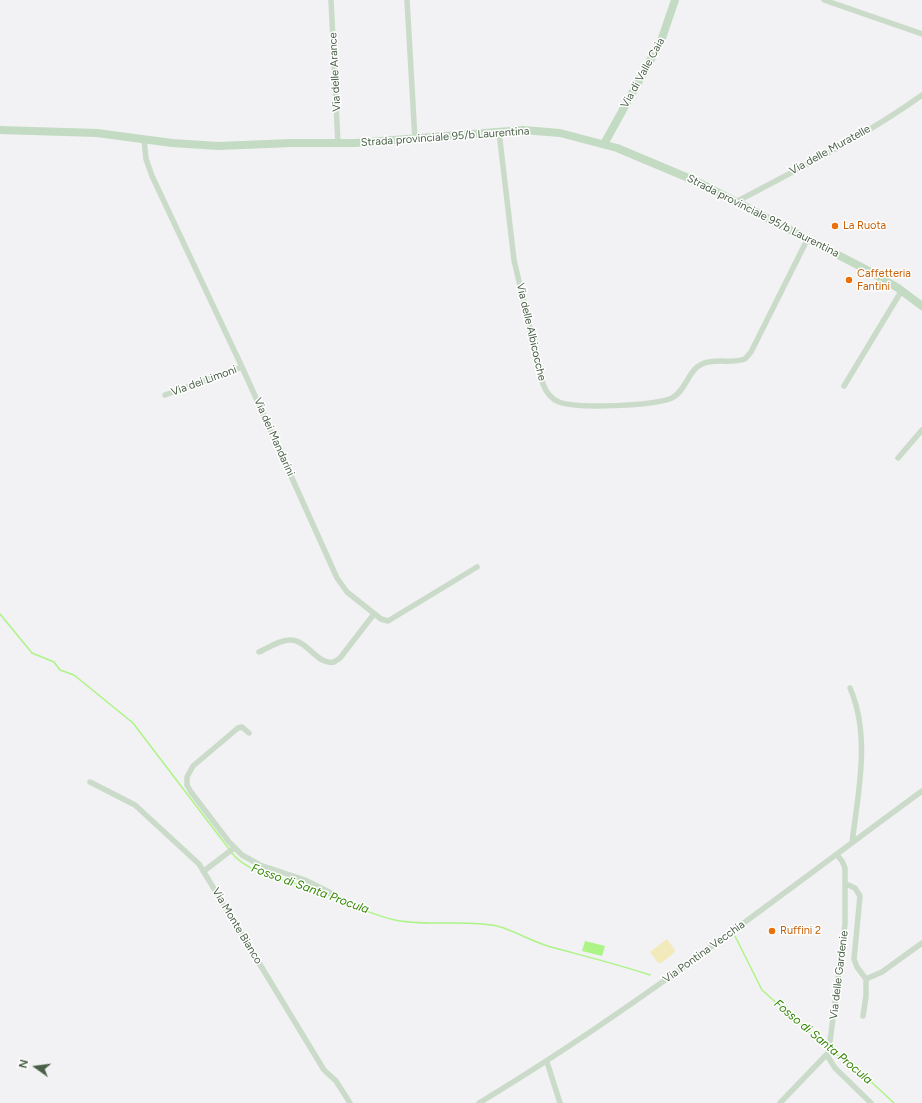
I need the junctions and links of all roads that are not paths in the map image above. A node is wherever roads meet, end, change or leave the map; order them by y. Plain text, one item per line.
1 (331, 0) edge
2 (407, 0) edge
3 (675, 0) edge
4 (824, 0) edge
5 (922, 34) edge
6 (922, 95) edge
7 (0, 130) edge
8 (499, 132) junction
9 (144, 139) junction
10 (415, 140) junction
11 (338, 144) junction
12 (604, 144) junction
13 (736, 202) junction
14 (808, 238) junction
15 (902, 290) junction
16 (922, 306) edge
17 (242, 367) junction
18 (844, 386) dead end
19 (165, 395) dead end
20 (922, 430) edge
21 (898, 458) dead end
22 (477, 567) dead end
23 (374, 614) junction
24 (259, 652) dead end
25 (850, 688) dead end
26 (249, 733) dead end
27 (90, 782) dead end
28 (922, 791) edge
29 (852, 843) junction
30 (234, 848) junction
31 (837, 855) junction
32 (204, 871) junction
33 (846, 884) junction
34 (335, 895) dead end
35 (922, 943) edge
36 (866, 979) junction
37 (863, 1016) dead end
38 (828, 1053) junction
39 (547, 1062) junction
40 (350, 1103) edge
41 (478, 1103) edge
42 (560, 1103) edge
43 (780, 1103) edge
44 (871, 1103) edge

1 - 11 street, Via delle Arance
2 - 10 street
3 - 12 main road, Via di Valle Caia
4 - 5 street
6 - 13 street, Via delle Muratelle
7 - 9 main road, Strada provinciale 95/b Laurentina
8 - 10 main road, Strada provinciale 95/b Laurentina
8 - 12 main road, Strada provinciale 95/b Laurentina
8 - 14 street, Via delle Albicocche
9 - 11 main road, Strada provinciale 95/b Laurentina
9 - 17 street, Via dei Mandarini
10 - 11 main road, Strada provinciale 95/b Laurentina
12 - 13 main road, Strada provinciale 95/b Laurentina
13 - 14 main road, Strada provinciale 95/b Laurentina
14 - 15 main road, Strada provinciale 95/b Laurentina
15 - 16 main road, Strada provinciale 95/b Laurentina
15 - 18 street
17 - 19 street, Via dei Limoni
17 - 23 street, Via dei Mandarini
20 - 21 street
22 - 23 street, Via dei Mandarini
23 - 24 street
25 - 29 street
26 - 30 street
27 - 32 street, Via Monte Bianco
28 - 29 street, Via Pontina Vecchia
29 - 31 street, Via Pontina Vecchia
30 - 32 street
30 - 34 street
31 - 33 street, Via delle Gardenie
31 - 39 street, Via Pontina Vecchia
32 - 40 street, Via Monte Bianco
33 - 36 street
33 - 38 street, Via delle Gardenie
35 - 36 street
36 - 37 street
38 - 43 street
38 - 44 street
39 - 41 street, Via Pontina Vecchia
39 - 42 street

